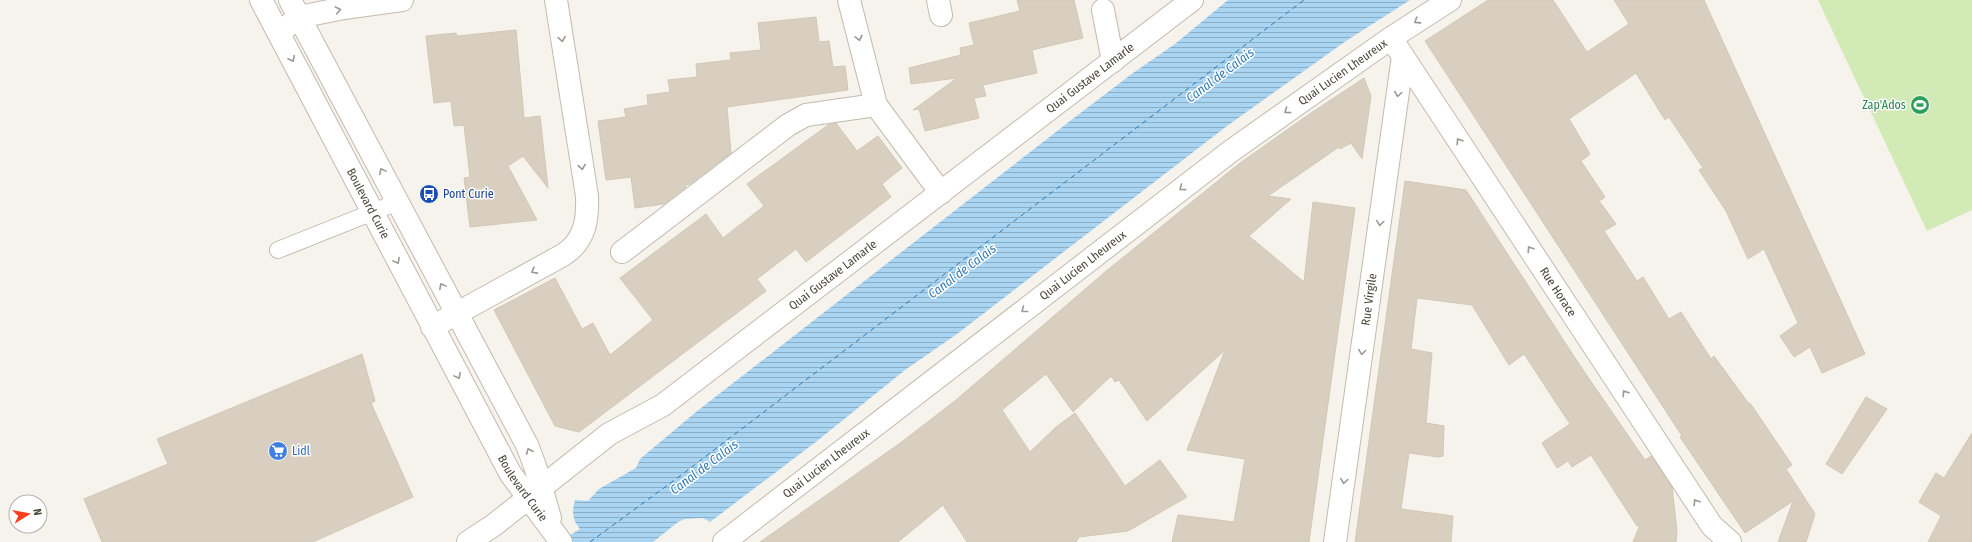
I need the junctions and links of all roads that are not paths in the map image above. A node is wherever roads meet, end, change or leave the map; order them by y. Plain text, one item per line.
1 (260, 0) edge
2 (402, 0) edge
3 (556, 0) edge
4 (850, 0) edge
5 (1192, 0) edge
6 (1450, 0) edge
7 (295, 9) edge
8 (1103, 10) dead end
9 (278, 33) junction
10 (1391, 38) junction
11 (1403, 56) junction
12 (1113, 61) junction
13 (876, 105) junction
14 (941, 193) junction
15 (398, 202) junction
16 (372, 213) junction
17 (278, 250) dead end
18 (622, 252) dead end
19 (457, 313) junction
20 (432, 327) junction
21 (535, 493) junction
22 (1709, 534) edge
23 (558, 537) edge
24 (468, 542) edge
25 (724, 542) edge
26 (1335, 542) edge
27 (1730, 542) edge

1 - 9 street, Boulevard Curie
7 -> 2 street
3 -> 19 street
4 -> 13 street
5 - 12 street, Quai Gustave Lamarle
6 -> 10 street, Quai Lucien Lheureux
7 - 9 street
15 -> 7 street, Boulevard Curie
8 - 12 street
9 -> 16 street, Boulevard Curie
10 - 11 street, Rue Horace
10 -> 25 street, Quai Lucien Lheureux
22 -> 11 street, Rue Horace
11 -> 26 street, Rue Virgile
12 - 14 street, Quai Gustave Lamarle
13 - 14 street
13 - 18 street
14 - 21 street, Quai Gustave Lamarle
15 - 16 lane
19 -> 15 street, Boulevard Curie
16 - 17 lane
16 -> 20 street, Boulevard Curie
19 - 20 street
21 -> 19 street, Boulevard Curie
20 -> 21 street, Boulevard Curie
21 - 23 street, Boulevard Curie
21 - 24 street, Quai Gustave Lamarle
22 - 27 street, Rue Horace

